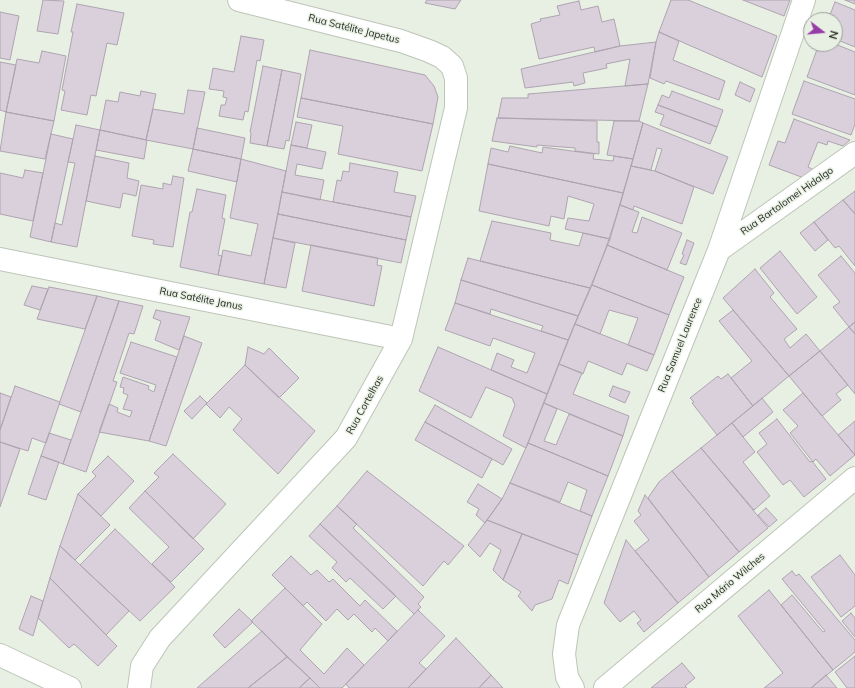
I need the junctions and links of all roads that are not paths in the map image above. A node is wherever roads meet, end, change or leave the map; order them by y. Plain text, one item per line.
1 (239, 0) edge
2 (804, 0) edge
3 (456, 78) joint
4 (855, 153) edge
5 (719, 250) junction
6 (0, 259) edge
7 (401, 339) junction
8 (855, 478) edge
9 (0, 655) edge
10 (70, 688) edge
11 (139, 688) edge
12 (574, 688) edge
13 (605, 688) edge

1 - 3 street, Rua Satélite Japetus
2 - 5 street, Rua Samuel Laurence
3 - 7 street, Rua Cortelhas
4 - 5 street, Rua Bartolomei Hidalgo
5 - 12 street, Rua Samuel Laurence
6 - 7 street, Rua Satélite Janus
7 - 11 street, Rua Cortelhas
8 - 13 street, Rua Mário Wilches
9 - 10 street

